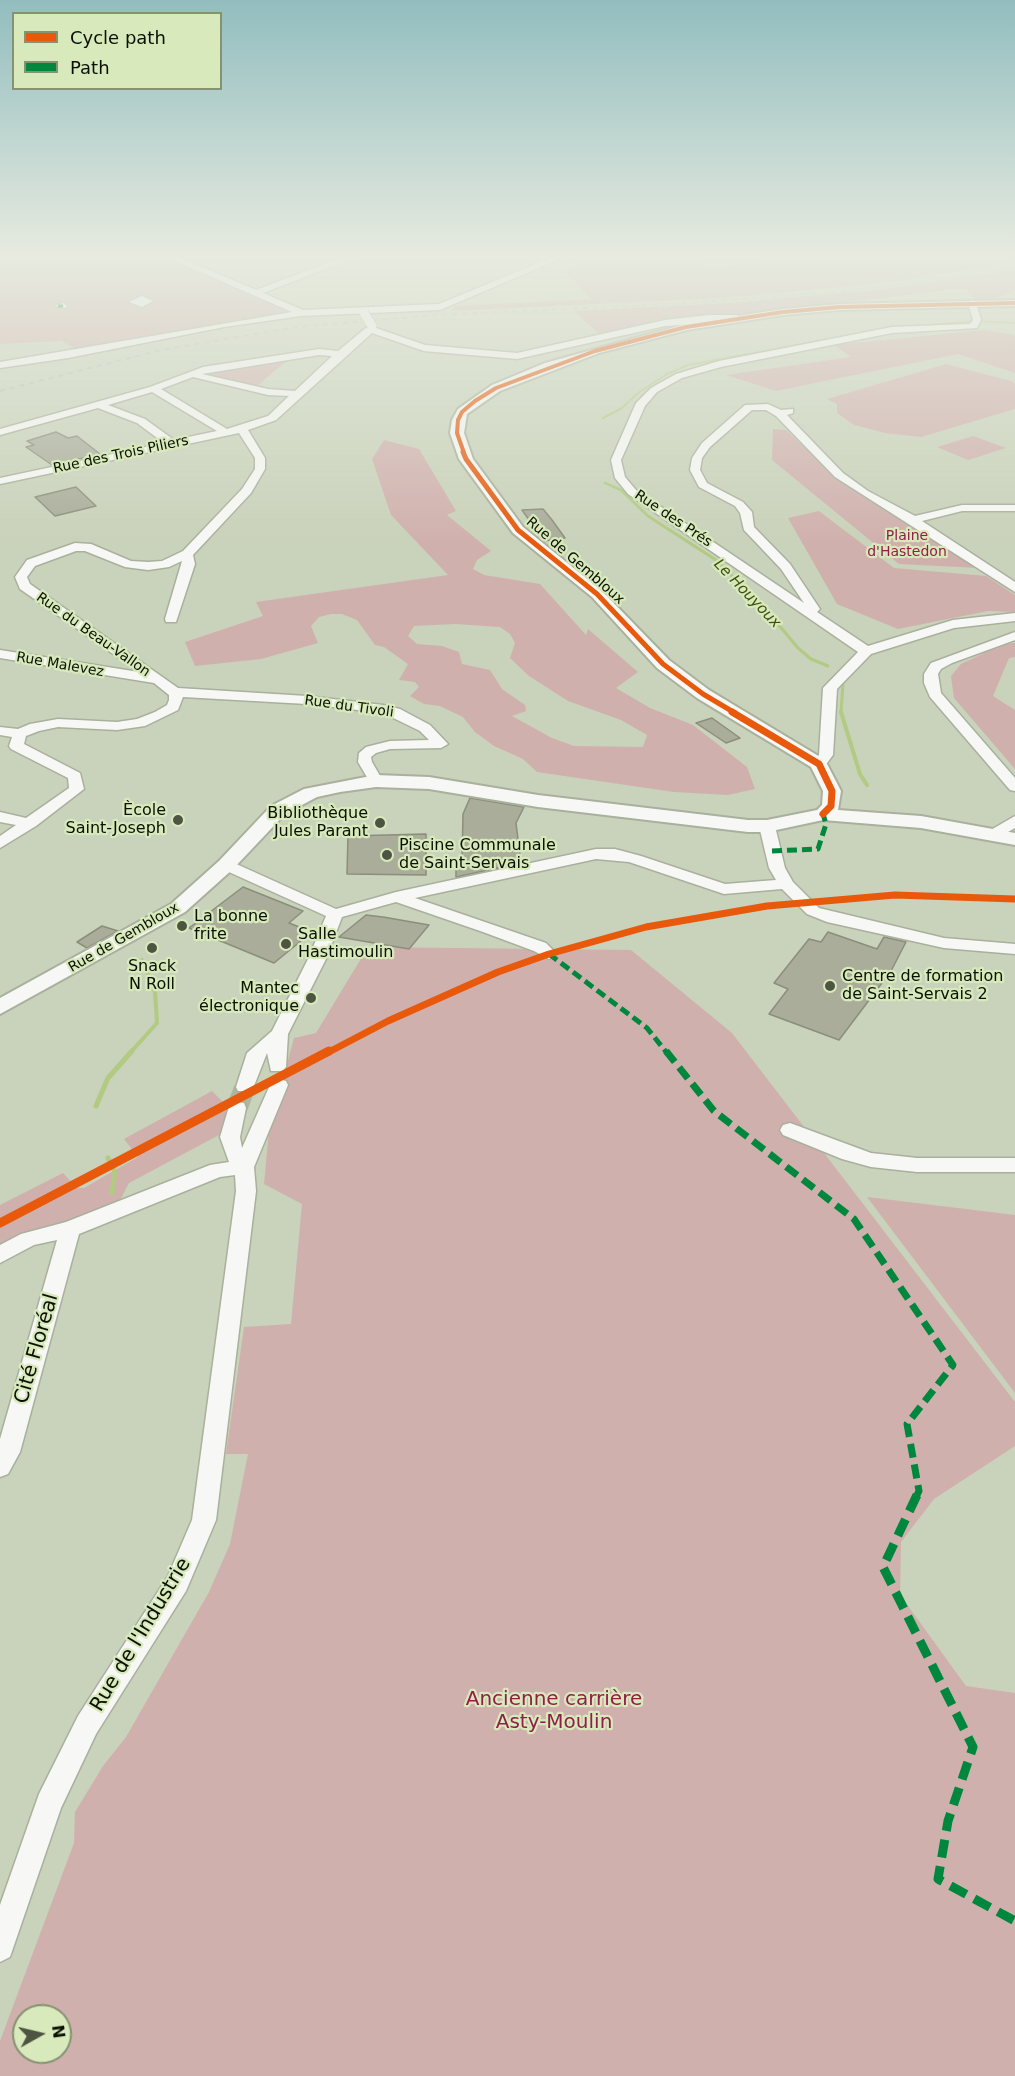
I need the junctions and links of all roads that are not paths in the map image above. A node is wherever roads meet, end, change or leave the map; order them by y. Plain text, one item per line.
1 (98, 350) edge
2 (345, 350) edge
3 (446, 350) edge
4 (545, 350) edge
5 (604, 350) edge
6 (791, 350) edge
7 (340, 354) junction
8 (0, 365) edge
9 (193, 374) junction
10 (153, 389) junction
11 (299, 394) junction
12 (97, 404) junction
13 (242, 429) junction
14 (0, 432) edge
15 (225, 432) junction
16 (171, 444) junction
17 (0, 481) edge
18 (1015, 508) edge
19 (913, 520) junction
20 (187, 554) junction
21 (987, 568) junction
22 (1015, 573) edge
23 (1015, 588) edge
24 (1015, 617) edge
25 (171, 619) dead end
26 (828, 624) junction
27 (1015, 636) edge
28 (866, 651) junction
29 (0, 654) edge
30 (155, 679) junction
31 (175, 692) junction
32 (0, 731) edge
33 (20, 734) junction
34 (819, 764) junction
35 (376, 781) junction
36 (1015, 787) edge
37 (823, 814) junction
38 (0, 817) edge
39 (1015, 820) edge
40 (31, 823) junction
41 (767, 826) junction
42 (994, 834) junction
43 (1015, 839) edge
44 (0, 843) edge
45 (226, 866) junction
46 (786, 884) junction
47 (396, 897) junction
48 (335, 914) junction
49 (1015, 949) edge
50 (549, 954) dead end
51 (0, 1007) edge
52 (279, 1034) junction
53 (245, 1087) tunnel mouth
54 (237, 1108) tunnel mouth
55 (790, 1130) dead end
56 (1015, 1165) edge
57 (244, 1167) junction
58 (70, 1229) junction
59 (0, 1255) edge
60 (0, 1467) edge
61 (0, 1947) edge

1 - 8 street
2 - 7 street
3 - 4 street
5 - 34 main road, Rue de Gembloux
6 - 26 street, Rue des Prés
7 - 9 street
7 - 11 street
9 - 10 street
9 - 11 street
10 - 12 street
10 - 15 street
11 - 13 street
12 - 14 street
12 - 16 street
13 - 15 street, Rue des Trois Piliers
13 - 20 street, Rue du Beau-Vallon
15 - 16 street, Rue des Trois Piliers
16 - 17 street, Rue des Trois Piliers
18 - 19 street
19 - 21 street
19 - 26 street
20 - 25 street
20 - 30 street, Rue du Beau-Vallon
21 - 22 street
21 - 23 street
24 - 28 street
26 - 28 street, Rue des Prés
27 - 36 street
28 - 34 street
29 - 30 street, Rue Malevez
30 - 31 street, Rue du Beau-Vallon
31 - 33 street
31 - 35 street, Rue du Tivoli
32 - 33 street
33 - 40 street
34 - 37 main road
35 - 41 main road, Rue de Gembloux
35 - 45 main road, Rue de Gembloux
37 - 41 main road, Rue de Gembloux
37 - 42 main road, Rue de Gembloux
38 - 40 street
39 - 42 street
40 - 44 street
41 - 46 street
42 - 43 main road, Rue de Gembloux
45 - 48 street
45 - 51 main road, Rue de Gembloux
46 - 47 street
46 - 49 street
47 - 48 street
47 - 50 street
48 - 52 street, Rue de l'Industrie
52 - 53 street, Rue de l'Industrie
52 - 57 street, Rue de l'Industrie
54 - 57 street, Rue de l'Industrie
55 - 56 street
57 - 58 street
57 - 61 street, Rue de l'Industrie
58 - 59 street
58 - 60 street, Cité Floréal

